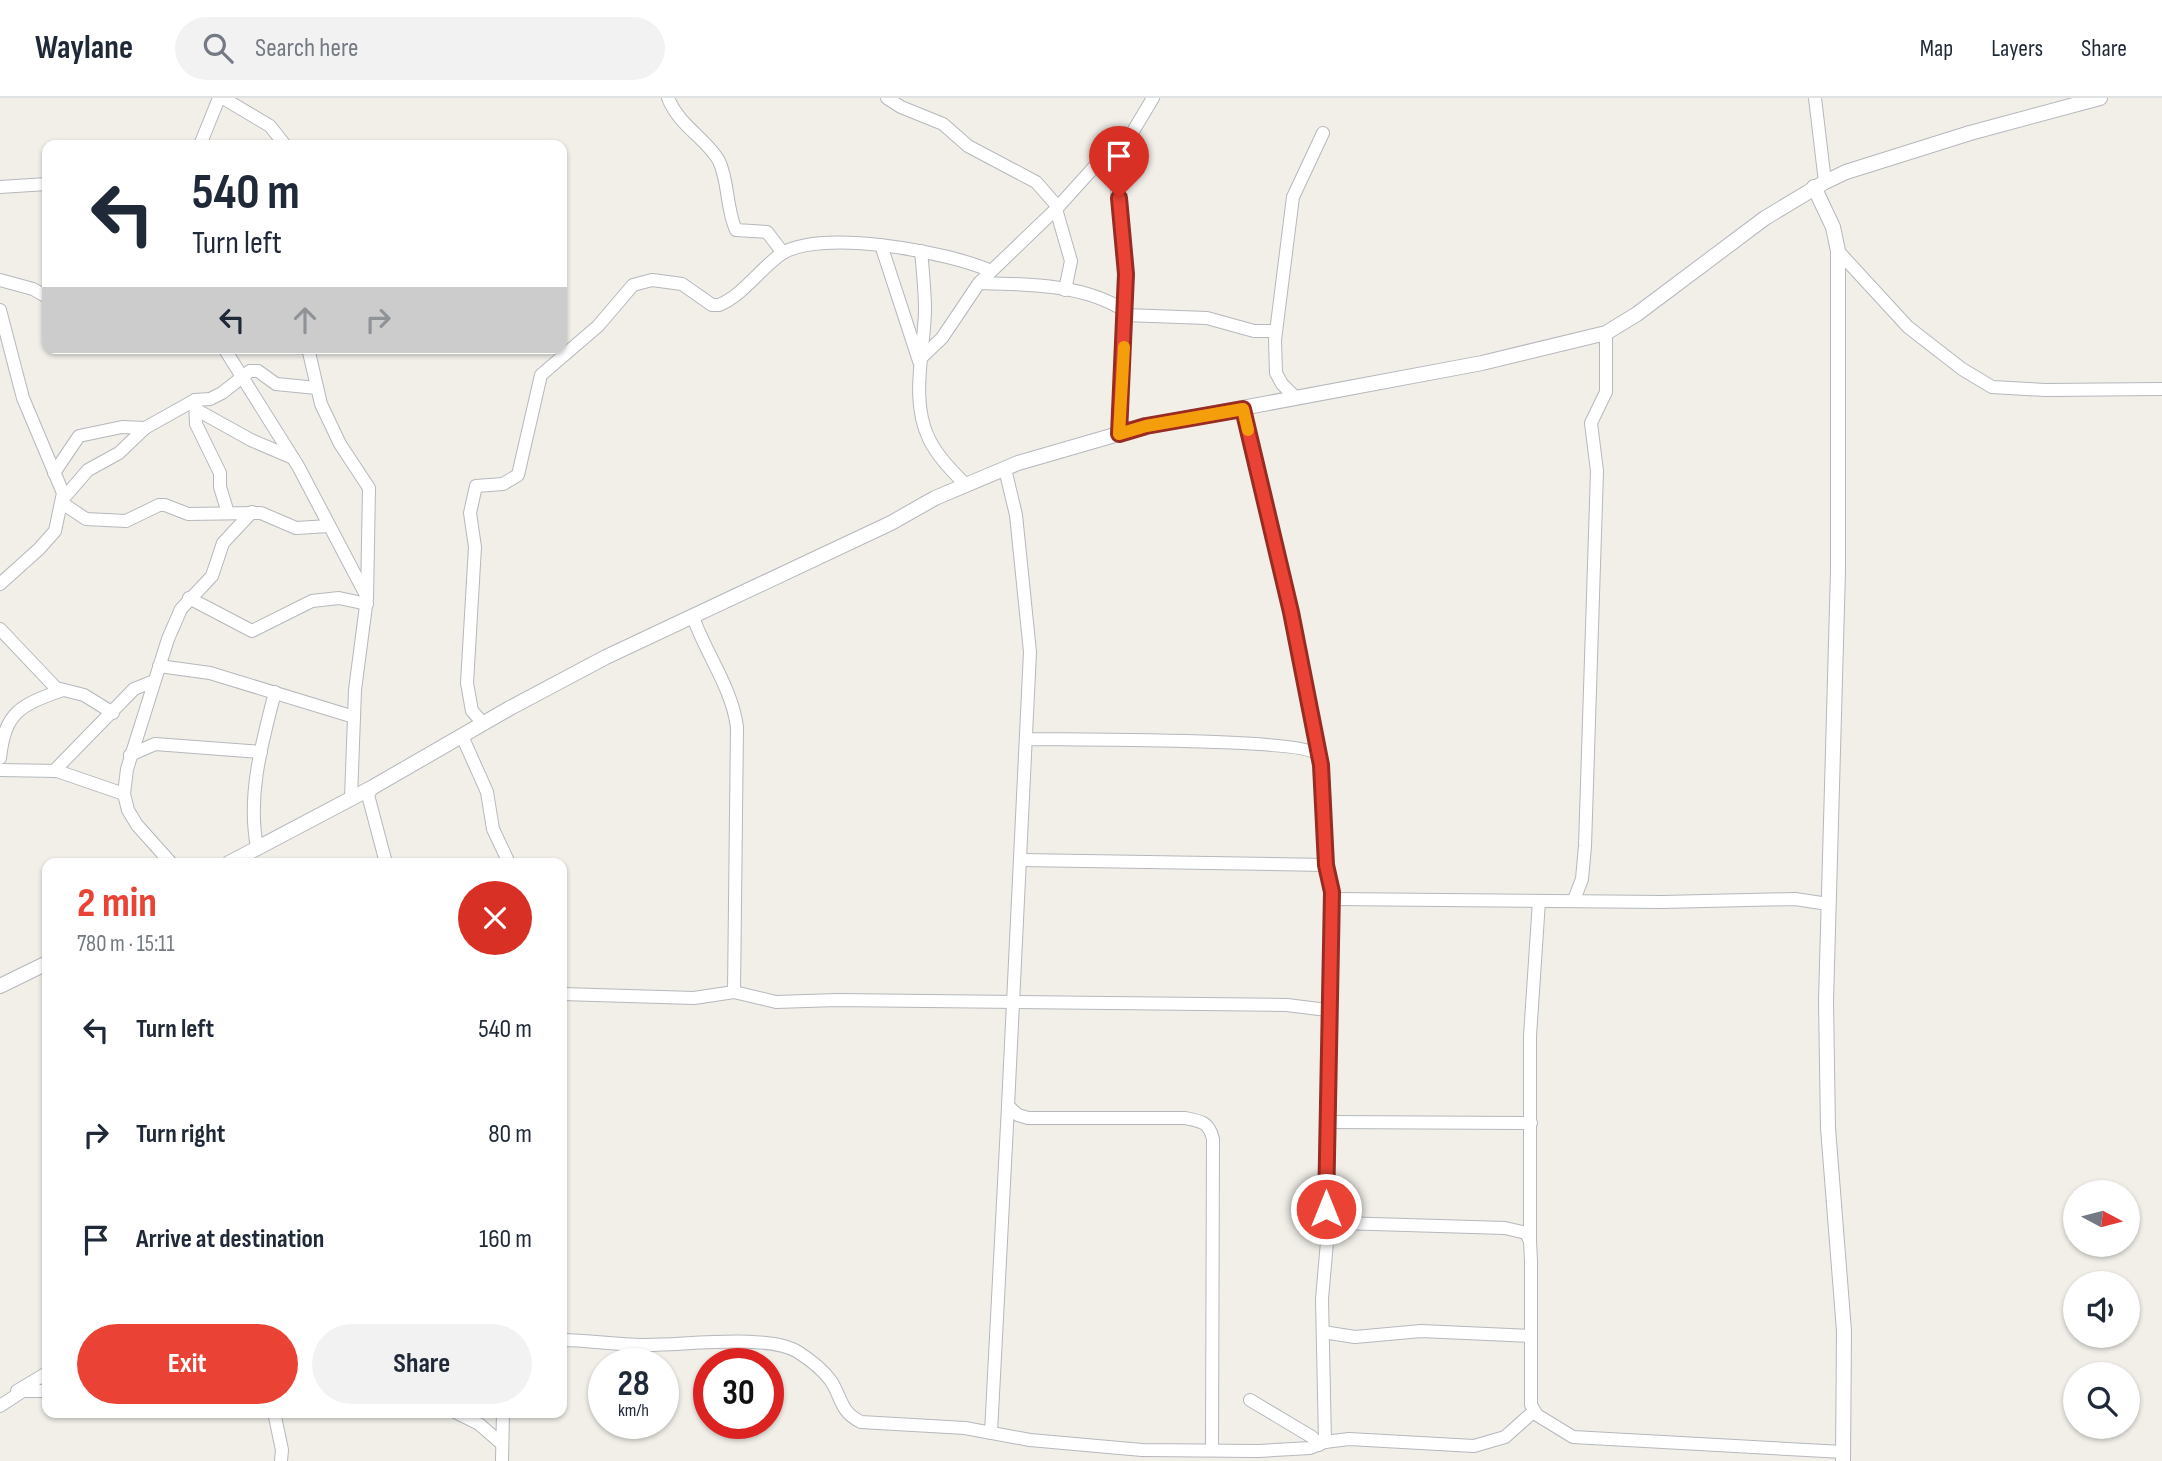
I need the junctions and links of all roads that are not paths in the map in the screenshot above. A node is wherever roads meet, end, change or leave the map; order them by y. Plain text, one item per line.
1 (221, 98) edge
2 (668, 98) edge
3 (887, 98) edge
4 (1153, 98) edge
5 (1815, 98) edge
6 (2099, 98) edge
7 (1323, 133) dead end
8 (203, 140) edge
9 (281, 140) edge
10 (1113, 151) junction
11 (42, 184) edge
12 (1820, 185) junction
13 (0, 187) edge
14 (1057, 208) junction
15 (881, 245) junction
16 (921, 251) junction
17 (1838, 251) junction
18 (783, 253) junction
19 (991, 271) junction
20 (0, 280) edge
21 (979, 283) junction
22 (1065, 290) junction
23 (42, 295) edge
24 (0, 310) edge
25 (1125, 313) junction
26 (1276, 331) junction
27 (1606, 333) junction
28 (567, 353) edge
29 (228, 354) edge
30 (309, 354) edge
31 (565, 354) edge
32 (920, 362) junction
33 (243, 377) junction
34 (317, 388) junction
35 (2162, 389) edge
36 (1296, 398) junction
37 (196, 405) junction
38 (1243, 409) junction
39 (145, 429) junction
40 (1119, 434) junction
41 (293, 458) junction
42 (1005, 469) junction
43 (54, 473) junction
44 (966, 485) junction
45 (62, 502) junction
46 (252, 512) junction
47 (228, 513) junction
48 (329, 526) junction
49 (0, 584) edge
50 (189, 598) junction
51 (367, 601) junction
52 (693, 617) junction
53 (0, 629) edge
54 (159, 666) junction
55 (154, 681) junction
56 (63, 690) junction
57 (275, 692) junction
58 (113, 713) junction
59 (354, 717) junction
60 (483, 723) junction
61 (462, 736) junction
62 (1026, 739) junction
63 (261, 752) junction
64 (130, 755) junction
65 (1318, 755) junction
66 (0, 758) edge
67 (2, 769) edge
68 (54, 771) junction
69 (373, 787) junction
70 (124, 794) junction
71 (351, 799) junction
72 (257, 847) junction
73 (167, 858) edge
74 (238, 858) edge
75 (385, 858) edge
76 (507, 858) edge
77 (1021, 860) junction
78 (1326, 865) junction
79 (1332, 899) junction
80 (1574, 900) junction
81 (1539, 901) junction
82 (1828, 904) junction
83 (42, 965) edge
84 (0, 986) edge
85 (734, 992) junction
86 (567, 994) edge
87 (1014, 1002) junction
88 (1327, 1010) junction
89 (1008, 1106) junction
90 (1326, 1122) junction
91 (1531, 1124) junction
92 (1329, 1219) junction
93 (1530, 1241) junction
94 (1323, 1332) junction
95 (1530, 1336) junction
96 (567, 1340) edge
97 (42, 1376) edge
98 (42, 1391) edge
99 (14, 1394) junction
100 (1250, 1400) dead end
101 (0, 1406) edge
102 (1533, 1412) junction
103 (275, 1418) edge
104 (467, 1418) edge
105 (503, 1418) edge
106 (991, 1433) junction
107 (502, 1444) junction
108 (1322, 1444) junction
109 (1212, 1449) junction
110 (1843, 1457) edge
111 (281, 1461) edge
112 (502, 1461) edge

1 - 8 street
1 - 9 street
2 - 18 street
3 - 14 street
4 - 10 street
5 - 12 street
6 - 12 street
7 - 26 street
10 - 14 street
10 - 25 street
11 - 13 street
12 - 17 street
12 - 27 street
14 - 19 street
14 - 22 street
15 - 16 street
15 - 18 street
15 - 32 street
16 - 19 street
16 - 32 street
17 - 35 street
17 - 82 street
18 - 28 street
19 - 21 street
20 - 23 street
21 - 22 street
21 - 32 street
22 - 25 street
24 - 43 street
25 - 26 street
25 - 40 street
26 - 36 street
27 - 36 street
27 - 80 street
29 - 33 street
30 - 34 street
31 - 60 street
32 - 44 street
33 - 34 street
33 - 37 street
33 - 41 street
34 - 51 street
36 - 38 street
37 - 39 street
37 - 41 street
37 - 47 street
38 - 40 street
38 - 65 street
39 - 43 street
39 - 45 street
40 - 42 street
41 - 48 street
42 - 44 street
42 - 62 street
43 - 45 street
44 - 52 street
45 - 47 street
45 - 49 street
46 - 47 street
46 - 48 street
46 - 50 street
48 - 51 street
50 - 51 street
50 - 54 street
51 - 59 street
52 - 60 street
52 - 85 street
53 - 56 street
54 - 55 street
54 - 57 street
55 - 58 street
55 - 64 street
56 - 58 street
56 - 66 street
57 - 59 street
57 - 63 street
58 - 68 street
59 - 71 street
60 - 61 street
61 - 69 street
61 - 76 street
62 - 65 street
62 - 77 street
63 - 64 street
63 - 72 street
64 - 70 street
65 - 78 street
67 - 68 street
68 - 70 street
69 - 71 street
69 - 75 street
70 - 73 street
71 - 72 street
72 - 74 street
77 - 78 street
77 - 87 street
78 - 79 street
79 - 81 street
79 - 88 street
80 - 81 street
80 - 82 street
81 - 91 street
82 - 110 street
83 - 84 street
85 - 86 street
85 - 87 street
87 - 88 street
87 - 89 street
88 - 90 street
89 - 106 street
89 - 109 street
90 - 91 street
90 - 92 street
91 - 93 street
92 - 93 street
92 - 94 street
93 - 95 street
94 - 95 street
94 - 108 street
95 - 102 street
96 - 106 street
97 - 99 street
98 - 99 street
99 - 101 street
100 - 108 street
102 - 108 street
102 - 110 street
103 - 111 street
104 - 107 street
105 - 107 street
106 - 109 street
107 - 112 street
108 - 109 street

